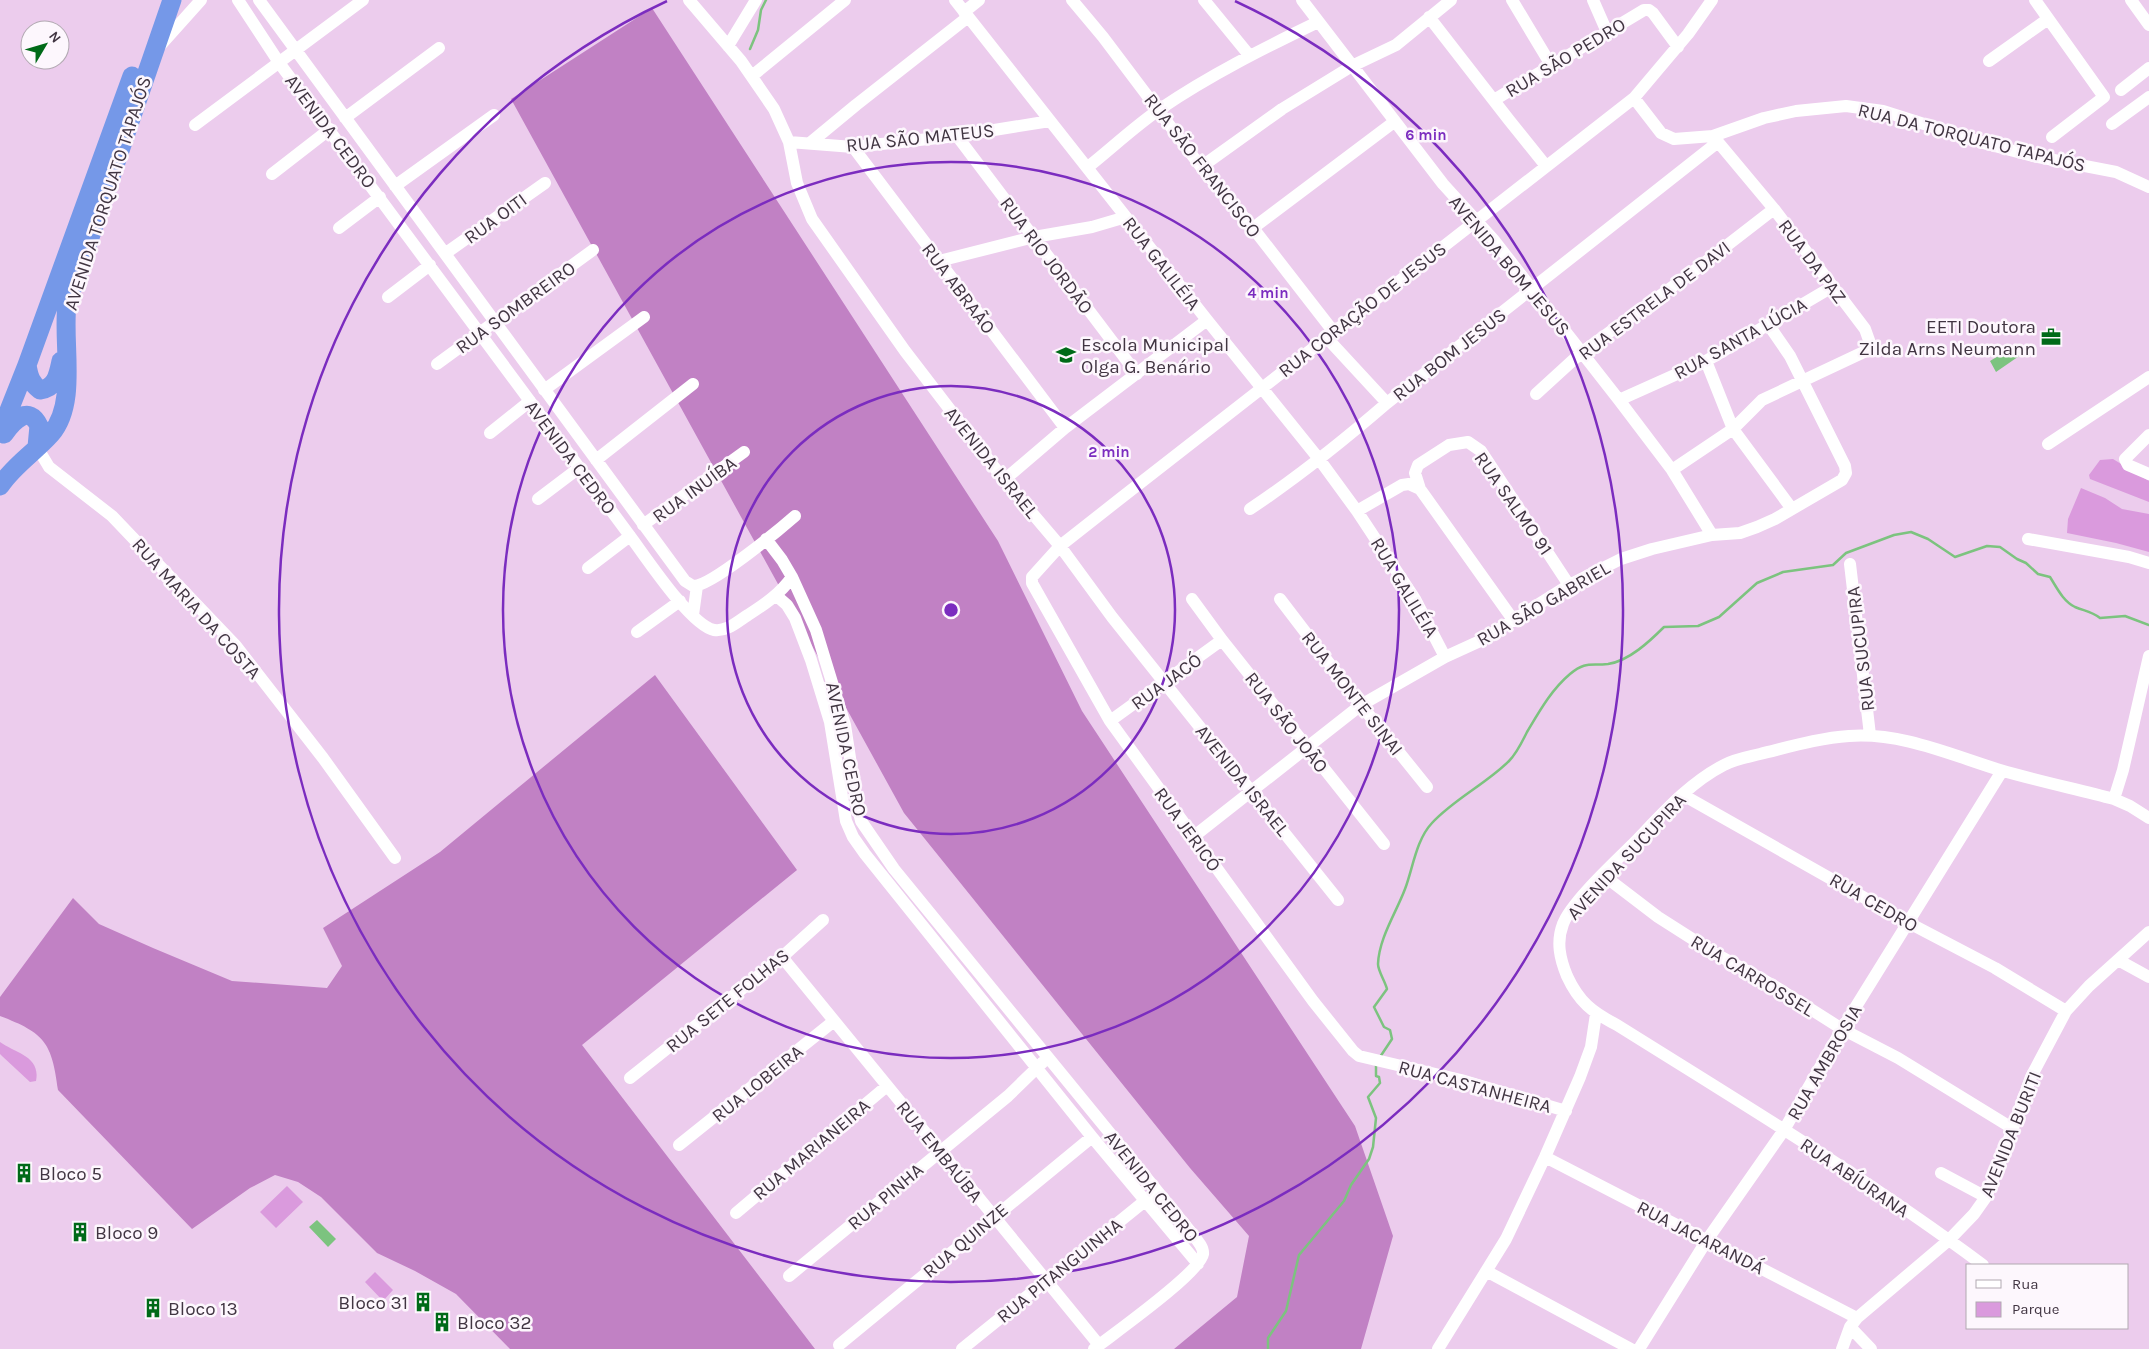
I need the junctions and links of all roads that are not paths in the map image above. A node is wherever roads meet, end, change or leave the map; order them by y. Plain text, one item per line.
1 (162, 0) edge
2 (172, 0) edge
3 (201, 0) edge
4 (238, 0) edge
5 (259, 0) edge
6 (363, 0) edge
7 (689, 0) edge
8 (756, 0) edge
9 (845, 0) edge
10 (956, 0) edge
11 (979, 0) edge
12 (1072, 0) edge
13 (1204, 0) edge
14 (1302, 0) edge
15 (1451, 0) edge
16 (1512, 0) edge
17 (1593, 0) edge
18 (1712, 0) edge
19 (2035, 0) edge
20 (2131, 0) edge
21 (966, 15) junction
22 (1429, 17) junction
23 (2048, 19) junction
24 (1318, 22) junction
25 (2149, 25) edge
26 (1607, 32) junction
27 (728, 46) junction
28 (1678, 46) junction
29 (439, 48) dead end
30 (296, 52) junction
31 (154, 53) junction
32 (1249, 56) junction
33 (1990, 61) dead end
34 (280, 64) junction
35 (1551, 65) junction
36 (1352, 66) junction
37 (2149, 68) edge
38 (752, 76) junction
39 (2121, 90) dead end
40 (2149, 97) edge
41 (1634, 98) junction
42 (1494, 100) junction
43 (1159, 110) junction
44 (494, 115) dead end
45 (344, 118) junction
46 (1050, 121) junction
47 (1394, 122) junction
48 (2112, 124) dead end
49 (196, 125) dead end
50 (330, 130) junction
51 (957, 136) junction
52 (2052, 137) dead end
53 (1716, 139) junction
54 (789, 142) junction
55 (810, 143) junction
56 (853, 147) junction
57 (1546, 166) junction
58 (1088, 167) junction
59 (1202, 167) junction
60 (272, 174) dead end
61 (545, 183) dead end
62 (395, 186) junction
63 (2149, 188) edge
64 (380, 197) junction
65 (1774, 209) junction
66 (1126, 217) junction
67 (1475, 221) junction
68 (339, 228) dead end
69 (1253, 228) junction
70 (1034, 238) junction
71 (593, 250) dead end
72 (446, 253) junction
73 (939, 261) junction
74 (430, 265) junction
75 (1832, 286) junction
76 (1533, 289) junction
77 (388, 297) dead end
78 (644, 317) dead end
79 (1207, 320) junction
80 (495, 322) junction
81 (1768, 324) junction
82 (65, 332) junction
83 (480, 334) junction
84 (1330, 334) junction
85 (1582, 352) junction
86 (1706, 361) junction
87 (437, 364) dead end
88 (27, 365) junction
89 (1137, 374) junction
90 (2149, 377) edge
91 (1803, 380) junction
92 (693, 384) dead end
93 (1262, 388) junction
94 (544, 390) junction
95 (1536, 394) dead end
96 (1619, 400) junction
97 (530, 402) junction
98 (1387, 403) junction
99 (1066, 428) junction
100 (1733, 429) junction
101 (490, 432) dead end
102 (0, 434) edge
103 (2149, 435) edge
104 (0, 440) edge
105 (2048, 444) dead end
106 (37, 447) junction
107 (744, 452) dead end
108 (1319, 459) junction
109 (596, 460) junction
110 (580, 468) junction
111 (1672, 470) junction
112 (2149, 474) edge
113 (1004, 480) junction
114 (0, 486) edge
115 (1420, 489) junction
116 (538, 500) dead end
117 (1250, 509) dead end
118 (1792, 509) junction
119 (1357, 511) junction
120 (795, 516) dead end
121 (644, 526) junction
122 (1712, 535) junction
123 (630, 536) junction
124 (766, 539) junction
125 (2028, 539) dead end
126 (1060, 546) junction
127 (2149, 563) edge
128 (1850, 564) dead end
129 (1040, 567) joint
130 (588, 568) dead end
131 (792, 577) junction
132 (1569, 584) junction
133 (697, 586) junction
134 (775, 598) junction
135 (1192, 599) dead end
136 (1280, 599) dead end
137 (680, 601) junction
138 (693, 616) junction
139 (1514, 621) junction
140 (637, 632) dead end
141 (1222, 640) junction
142 (2149, 656) edge
143 (1445, 657) junction
144 (1165, 682) junction
145 (1361, 705) junction
146 (1110, 721) junction
147 (1870, 735) junction
148 (848, 743) junction
149 (834, 744) junction
150 (1307, 748) junction
151 (2002, 770) junction
152 (1427, 787) dead end
153 (1251, 791) junction
154 (1683, 795) junction
155 (2114, 799) junction
156 (2149, 818) edge
157 (1193, 837) junction
158 (1384, 844) dead end
159 (395, 858) dead end
160 (1603, 875) junction
161 (1338, 900) dead end
162 (924, 905) junction
163 (913, 914) junction
164 (823, 920) dead end
165 (1909, 923) junction
166 (2149, 932) edge
167 (782, 957) junction
168 (2118, 960) junction
169 (2149, 977) edge
170 (2066, 1010) junction
171 (1596, 1014) junction
172 (834, 1021) junction
173 (1842, 1029) junction
174 (1048, 1058) junction
175 (1384, 1062) joint
176 (1037, 1068) junction
177 (630, 1078) dead end
178 (887, 1086) junction
179 (1566, 1111) junction
180 (2012, 1128) junction
181 (1784, 1130) junction
182 (1092, 1137) junction
183 (679, 1145) dead end
184 (940, 1150) junction
185 (1545, 1157) junction
186 (1941, 1173) dead end
187 (1157, 1191) junction
188 (1986, 1197) junction
189 (1145, 1201) junction
190 (736, 1213) dead end
191 (992, 1217) junction
192 (1706, 1240) junction
193 (1949, 1240) junction
194 (1198, 1264) junction
195 (1982, 1264) edge
196 (1486, 1271) junction
197 (789, 1276) dead end
198 (1046, 1281) junction
199 (1853, 1322) junction
200 (839, 1345) dead end
201 (1096, 1347) edge
202 (962, 1349) edge
203 (1438, 1349) edge
204 (1631, 1349) edge
205 (1640, 1349) edge
206 (1842, 1349) edge
207 (1871, 1349) edge

1 - 88 highway, AVENIDA TORQUATO TAPAJÓS
2 - 31 highway, AVENIDA TORQUATO TAPAJÓS
3 - 31 street
4 - 34 street, AVENIDA CEDRO
5 - 30 street, AVENIDA CEDRO
6 - 30 street
7 - 27 street, AVENIDA ISRAEL
8 - 27 street
9 - 38 street
10 - 21 street, RUA GALILÉIA
11 - 21 street
12 - 43 street, RUA SÃO FRANCISCO
13 - 32 street
14 - 24 street, AVENIDA BOM JESUS
15 - 22 street
16 - 35 street
17 - 26 street
18 - 28 street, RUA CORAÇÃO DE JESUS
19 - 23 street
20 - 25 street
21 - 46 street, RUA GALILÉIA
21 - 55 street
22 - 36 street
22 - 42 street
23 - 33 street
23 - 52 street
24 - 32 street
24 - 36 street, AVENIDA BOM JESUS
26 - 28 street, RUA SÃO PEDRO
26 - 35 street, RUA SÃO PEDRO
27 - 38 street, AVENIDA ISRAEL
28 - 41 street, RUA CORAÇÃO DE JESUS
29 - 45 street
30 - 34 street
30 - 45 street, AVENIDA CEDRO
31 - 82 highway, AVENIDA TORQUATO TAPAJÓS
32 - 43 street
34 - 49 street
34 - 50 street, AVENIDA CEDRO
35 - 42 street, RUA SÃO PEDRO
36 - 47 street, AVENIDA BOM JESUS
36 - 59 street
37 - 39 street
38 - 54 street, AVENIDA ISRAEL
40 - 48 street
41 - 53 street, RUA DA TORQUATO TAPAJÓS
41 - 57 street, RUA CORAÇÃO DE JESUS
42 - 57 street
43 - 58 street
43 - 59 street, RUA SÃO FRANCISCO
44 - 62 street
45 - 62 street, AVENIDA CEDRO
46 - 51 street, RUA SÃO MATEUS
46 - 58 street, RUA GALILÉIA
47 - 67 street, AVENIDA BOM JESUS
47 - 69 street
50 - 60 street
50 - 64 street, AVENIDA CEDRO
51 - 56 street, RUA SÃO MATEUS
51 - 70 street, RUA RIO JORDÃO
53 - 63 street, RUA DA TORQUATO TAPAJÓS
53 - 65 street, RUA DA PAZ
53 - 76 street, RUA BOM JESUS
54 - 55 street, RUA SÃO MATEUS
54 - 113 street, AVENIDA ISRAEL
55 - 56 street, RUA SÃO MATEUS
56 - 73 street, RUA ABRAÃO
57 - 67 street, RUA CORAÇÃO DE JESUS
58 - 66 street, RUA GALILÉIA
59 - 69 street, RUA SÃO FRANCISCO
61 - 72 street, RUA OITI
62 - 72 street, AVENIDA CEDRO
64 - 68 street
64 - 74 street, AVENIDA CEDRO
65 - 75 street, RUA DA PAZ
65 - 85 street, RUA ESTRELA DE DAVI
66 - 70 street
66 - 79 street, RUA GALILÉIA
67 - 76 street, AVENIDA BOM JESUS
67 - 84 street, RUA CORAÇÃO DE JESUS
69 - 84 street, RUA SÃO FRANCISCO
70 - 73 street
70 - 89 street, RUA RIO JORDÃO
71 - 80 street, RUA SOMBREIRO
72 - 80 street, AVENIDA CEDRO
73 - 99 street, RUA ABRAÃO
74 - 77 street
74 - 83 street, AVENIDA CEDRO
75 - 81 street, RUA SANTA LÚCIA
75 - 91 street, RUA DA PAZ
76 - 85 street, AVENIDA BOM JESUS
76 - 98 street, RUA BOM JESUS
78 - 94 street
79 - 89 street
79 - 93 street, RUA GALILÉIA
80 - 83 street, RUA SOMBREIRO
80 - 94 street, AVENIDA CEDRO
81 - 86 street, RUA SANTA LÚCIA
81 - 91 street
82 - 88 highway
82 - 106 highway, AVENIDA TORQUATO TAPAJÓS
83 - 87 street, RUA SOMBREIRO
83 - 97 street, AVENIDA CEDRO
84 - 93 street, RUA CORAÇÃO DE JESUS
84 - 98 street, RUA SÃO FRANCISCO
85 - 95 street, RUA ESTRELA DE DAVI
85 - 96 street, AVENIDA BOM JESUS
86 - 96 street, RUA SANTA LÚCIA
86 - 100 street
88 - 102 highway, AVENIDA TORQUATO TAPAJÓS
89 - 99 street
90 - 105 street
91 - 100 street, RUA DA PAZ
91 - 118 street, RUA SÃO GABRIEL
92 - 109 street
93 - 108 street, RUA GALILÉIA
93 - 126 street, RUA CORAÇÃO DE JESUS
94 - 109 street, AVENIDA CEDRO
96 - 111 street, AVENIDA BOM JESUS
97 - 101 street
97 - 110 street, AVENIDA CEDRO
98 - 108 street, RUA BOM JESUS
99 - 113 street
100 - 111 street, RUA DA PAZ
100 - 118 street
103 - 112 street
104 - 106 highway
106 - 114 highway, AVENIDA TORQUATO TAPAJÓS
106 - 159 street, RUA MARIA DA COSTA
107 - 121 street, RUA INUÍBA
108 - 117 street, RUA BOM JESUS
108 - 119 street, RUA GALILÉIA
109 - 121 street, AVENIDA CEDRO
110 - 116 street
110 - 123 street, AVENIDA CEDRO
111 - 122 street, AVENIDA BOM JESUS
113 - 126 street, AVENIDA ISRAEL
115 - 119 street
115 - 132 street, RUA SALMO 91
115 - 139 street
118 - 122 street, RUA SÃO GABRIEL
119 - 143 street, RUA GALILÉIA
120 - 124 street
121 - 133 street, AVENIDA CEDRO
122 - 132 street, RUA SÃO GABRIEL
123 - 130 street
123 - 137 street, AVENIDA CEDRO
124 - 131 street, AVENIDA CEDRO
124 - 133 street
125 - 127 street
126 - 129 street, RUA CORAÇÃO DE JESUS
126 - 144 street, AVENIDA ISRAEL
128 - 147 street, RUA SUCUPIRA
129 - 146 street, RUA JERICÓ
131 - 134 street
131 - 148 street, AVENIDA CEDRO
132 - 139 street, RUA SÃO GABRIEL
133 - 138 street
134 - 138 street, AVENIDA CEDRO
134 - 149 street, AVENIDA CEDRO
135 - 141 street, RUA SÃO JOÃO
136 - 145 street, RUA MONTE SINAI
137 - 138 street, AVENIDA CEDRO
137 - 140 street
139 - 143 street, RUA SÃO GABRIEL
141 - 144 street, RUA JACÓ
141 - 150 street, RUA SÃO JOÃO
142 - 155 street
143 - 145 street, RUA SÃO GABRIEL
144 - 146 street, RUA JACÓ
144 - 153 street, AVENIDA ISRAEL
145 - 150 street, RUA SÃO GABRIEL
145 - 152 street, RUA MONTE SINAI
146 - 157 street, RUA JERICÓ
147 - 151 street, AVENIDA SUCUPIRA
147 - 154 street, AVENIDA SUCUPIRA
148 - 149 street
148 - 162 street, AVENIDA CEDRO
149 - 163 street, AVENIDA CEDRO
150 - 153 street, RUA SÃO GABRIEL
150 - 158 street, RUA SÃO JOÃO
151 - 155 street, AVENIDA SUCUPIRA
151 - 165 street, RUA AMBROSIA
153 - 157 street, RUA SÃO GABRIEL
153 - 161 street, AVENIDA ISRAEL
154 - 160 street, AVENIDA SUCUPIRA
154 - 165 street, RUA CEDRO
155 - 156 street
157 - 175 street, RUA JERICÓ
160 - 171 street, AVENIDA SUCUPIRA
160 - 173 street, RUA CARROSSEL
162 - 163 street
162 - 174 street, AVENIDA CEDRO
163 - 176 street, AVENIDA CEDRO
164 - 167 street, RUA SETE FOLHAS
165 - 170 street, RUA CEDRO
165 - 173 street, RUA AMBROSIA
166 - 168 street, AVENIDA BURITI
167 - 172 street, RUA EMBAÚBA
167 - 177 street, RUA SETE FOLHAS
168 - 169 street
168 - 170 street, AVENIDA BURITI
170 - 180 street, AVENIDA BURITI
171 - 179 street
171 - 181 street, RUA ABÍURANA
172 - 178 street, RUA EMBAÚBA
172 - 183 street, RUA LOBEIRA
173 - 180 street, RUA CARROSSEL
173 - 181 street, RUA AMBROSIA
174 - 176 street, RUA PINHA
174 - 187 street, AVENIDA CEDRO
175 - 179 street, RUA CASTANHEIRA
176 - 182 street, AVENIDA CEDRO
176 - 184 street, RUA PINHA
178 - 184 street, RUA EMBAÚBA
178 - 190 street, RUA MARIANEIRA
179 - 185 street
180 - 188 street, AVENIDA BURITI
181 - 192 street, RUA AMBROSIA
181 - 193 street, RUA ABÍURANA
182 - 189 street, AVENIDA CEDRO
182 - 191 street, RUA QUINZE
184 - 191 street, RUA EMBAÚBA
184 - 197 street, RUA PINHA
185 - 192 street, RUA JACARANDÁ
185 - 196 street
186 - 188 street
187 - 189 street, RUA PITANGUINHA
187 - 194 street, AVENIDA CEDRO
188 - 193 street, AVENIDA BURITI
189 - 194 street, AVENIDA CEDRO
189 - 198 street, RUA PITANGUINHA
191 - 198 street, RUA EMBAÚBA
191 - 200 street, RUA QUINZE
192 - 199 street, RUA JACARANDÁ
192 - 205 street, RUA AMBROSIA
193 - 195 street, RUA ABÍURANA
193 - 199 street, AVENIDA BURITI
194 - 201 street
196 - 203 street
196 - 204 street
198 - 201 street, RUA EMBAÚBA
198 - 202 street, RUA PITANGUINHA
199 - 206 street, AVENIDA BURITI
199 - 207 street, RUA JACARANDÁ

